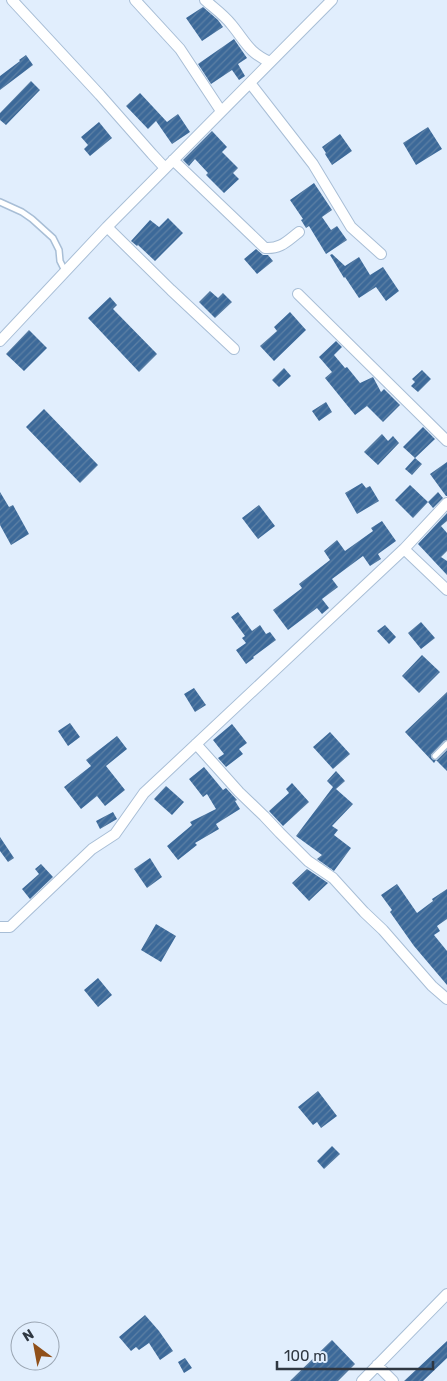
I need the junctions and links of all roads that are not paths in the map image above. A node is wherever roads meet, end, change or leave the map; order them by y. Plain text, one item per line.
1 (12, 0) edge
2 (135, 0) edge
3 (205, 0) edge
4 (332, 0) edge
5 (270, 62) junction
6 (250, 83) junction
7 (221, 111) junction
8 (169, 164) junction
9 (0, 202) edge
10 (107, 227) junction
11 (299, 232) dead end
12 (380, 254) dead end
13 (65, 271) junction
14 (298, 294) dead end
15 (0, 341) edge
16 (234, 349) dead end
17 (447, 440) edge
18 (447, 503) edge
19 (404, 550) junction
20 (447, 590) edge
21 (196, 744) junction
22 (447, 744) edge
23 (435, 756) dead end
24 (0, 927) edge
25 (447, 999) edge
26 (447, 1294) edge
27 (378, 1365) junction
28 (362, 1381) edge
29 (393, 1381) edge

1 - 8 street
2 - 7 street
3 - 5 street
4 - 5 street
5 - 6 street
6 - 7 street
6 - 12 street
7 - 8 street
8 - 10 street
8 - 11 street
9 - 13 lane
10 - 13 street
10 - 16 street
13 - 15 street
14 - 17 street
18 - 19 street
19 - 20 street
19 - 21 street
21 - 24 street
21 - 25 street
22 - 23 lane
26 - 27 street
27 - 28 street
27 - 29 street

